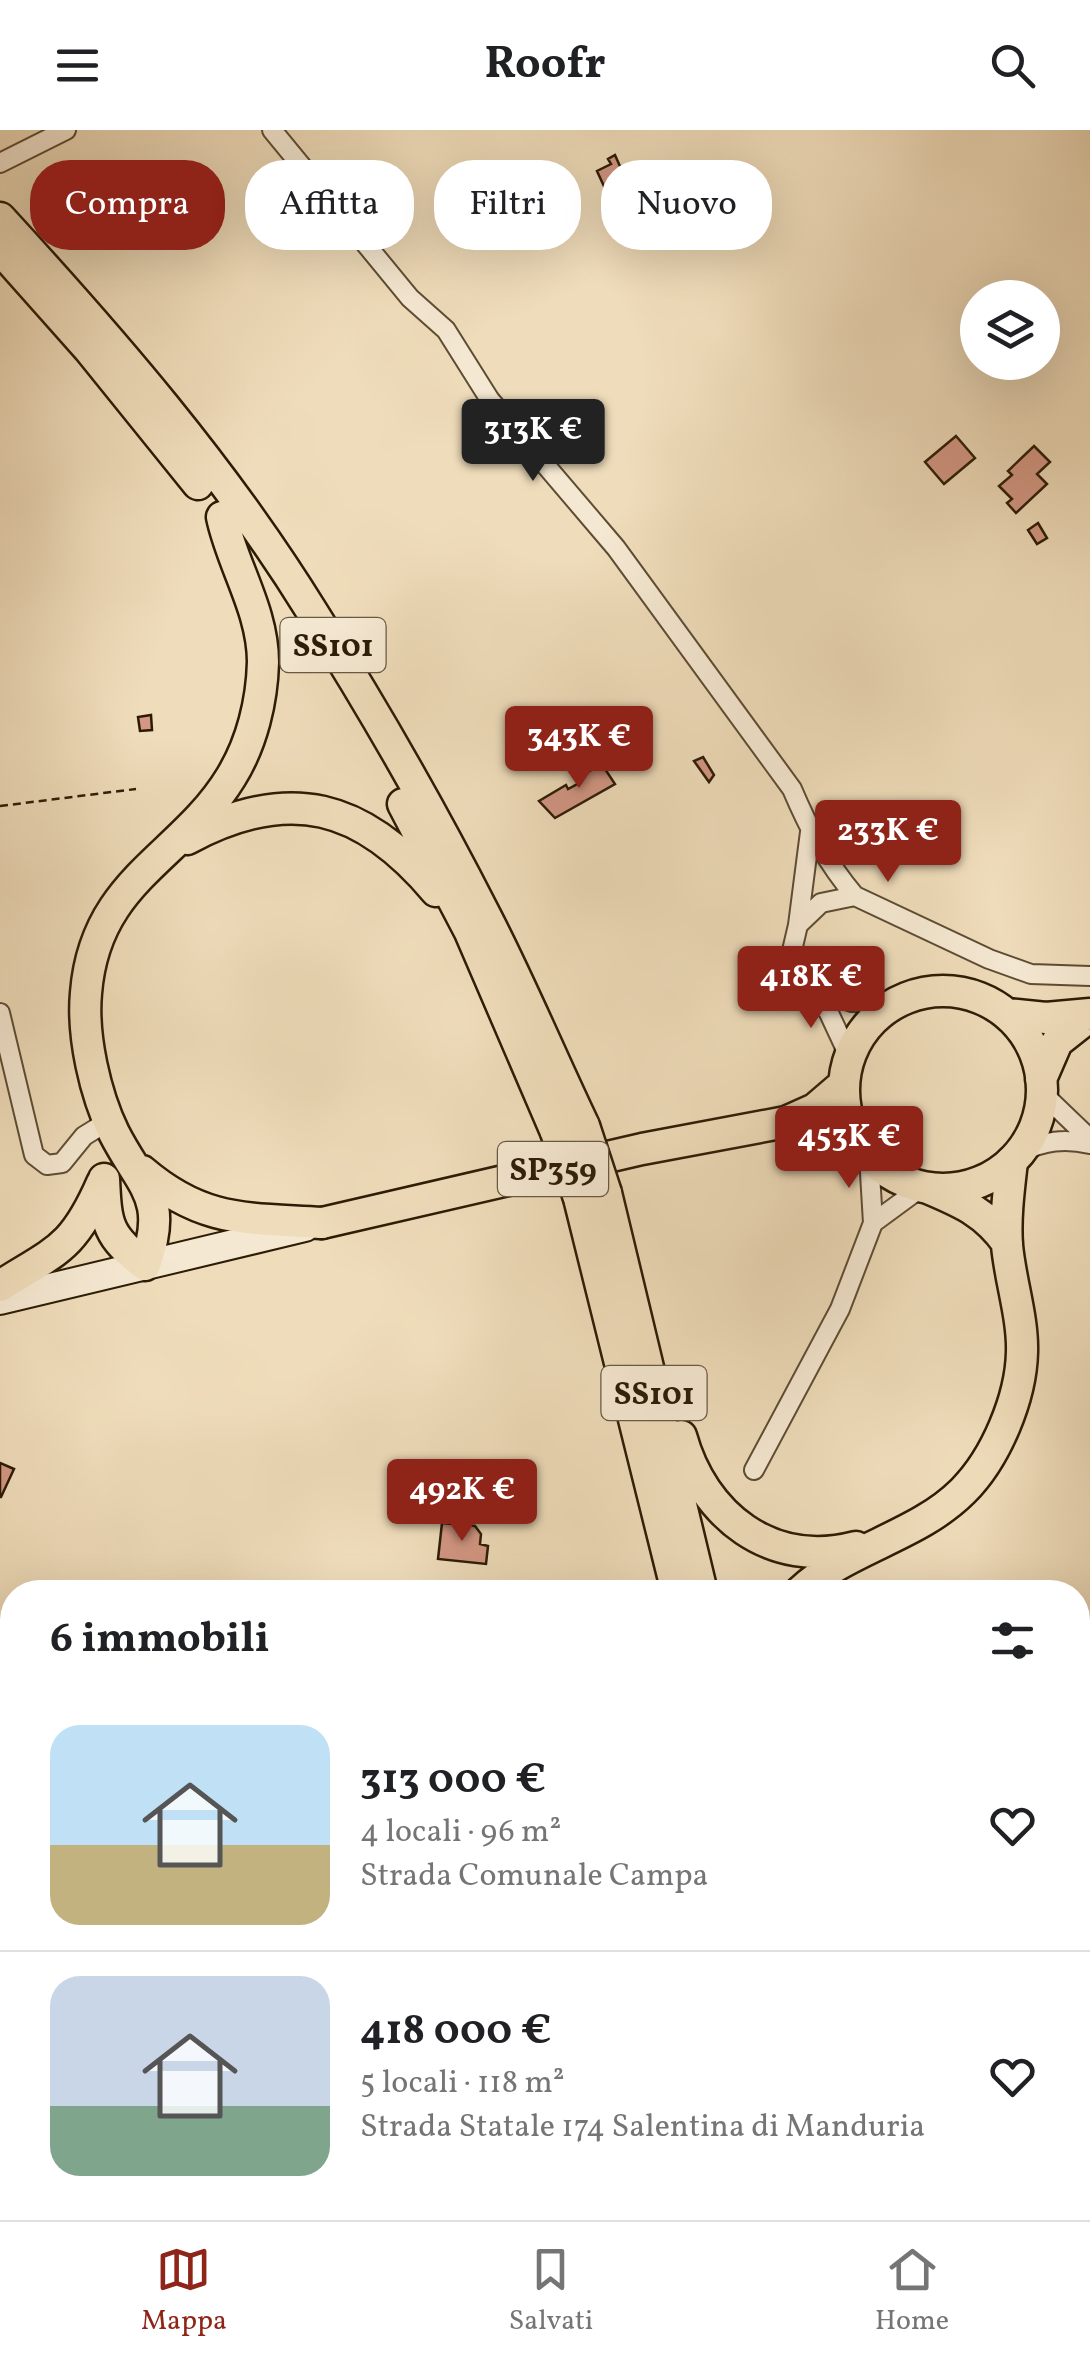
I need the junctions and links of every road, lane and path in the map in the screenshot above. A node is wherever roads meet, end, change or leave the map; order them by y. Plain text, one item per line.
1 (66, 130) edge
2 (272, 130) edge
3 (0, 163) edge
4 (0, 218) edge
5 (0, 249) edge
6 (222, 516) junction
7 (136, 789) dead end
8 (0, 806) edge
9 (810, 832) junction
10 (162, 853) junction
11 (855, 896) junction
12 (798, 925) junction
13 (465, 926) junction
14 (1090, 976) edge
15 (804, 986) junction
16 (894, 1003) junction
17 (0, 1013) edge
18 (1008, 1014) junction
19 (1090, 1015) edge
20 (846, 1071) junction
21 (1042, 1086) junction
22 (786, 1122) junction
23 (112, 1126) junction
24 (570, 1129) junction
25 (1090, 1141) edge
26 (863, 1149) junction
27 (1016, 1156) junction
28 (136, 1165) junction
29 (104, 1179) junction
30 (926, 1188) junction
31 (592, 1196) junction
32 (322, 1223) junction
33 (872, 1223) junction
34 (1007, 1243) junction
35 (145, 1265) junction
36 (0, 1286) edge
37 (0, 1300) edge
38 (639, 1333) junction
39 (754, 1470) dead end
40 (888, 1539) junction
41 (674, 1580) edge
42 (699, 1580) edge
43 (815, 1580) edge

1 - 3 street
2 - 9 street
4 - 24 main road, SS101
5 - 6 main road, SS101
6 - 10 main road
6 - 13 main road, SS101
7 - 8 path
9 - 11 street
9 - 12 street
10 - 13 main road
10 - 23 main road
11 - 12 street
11 - 14 street
12 - 15 street
13 - 24 main road, SS101
15 - 16 street
15 - 20 street
16 - 18 main road
16 - 20 main road
17 - 23 street
18 - 19 main road
18 - 21 main road
19 - 21 main road
20 - 22 main road, SP359
20 - 26 main road
21 - 25 street
21 - 27 main road
22 - 26 main road, SP359
22 - 32 main road, SP359
23 - 28 main road
23 - 29 main road
24 - 31 main road, SS101, bridge
25 - 27 street
26 - 30 main road
26 - 33 street
27 - 30 main road
27 - 34 main road
28 - 32 main road
28 - 35 main road
29 - 35 main road
29 - 36 main road
30 - 33 street
30 - 34 main road
31 - 38 main road, SS101
31 - 41 main road, SS101
32 - 35 main road, SP359
33 - 39 street
34 - 40 main road
35 - 37 main road, SP359
38 - 40 main road
38 - 42 main road, SS101
40 - 43 main road

